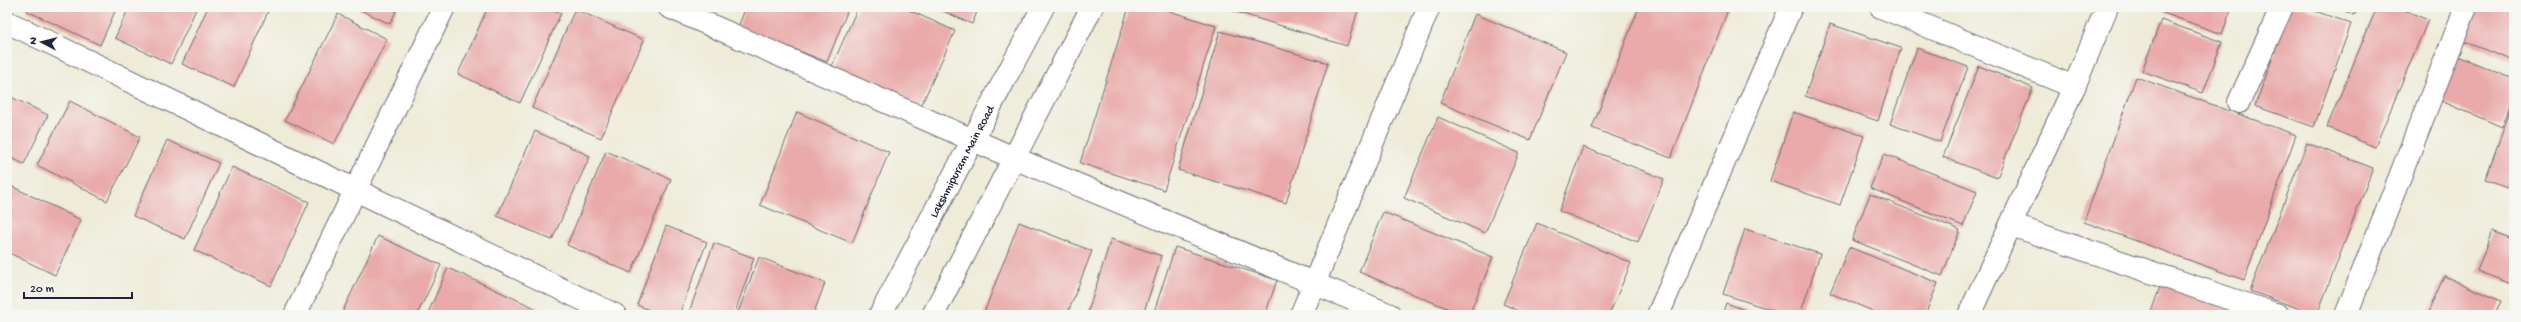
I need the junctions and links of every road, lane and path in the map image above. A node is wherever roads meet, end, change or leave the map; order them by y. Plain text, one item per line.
1 (444, 7) edge
2 (669, 7) edge
3 (1043, 7) edge
4 (1092, 7) edge
5 (1430, 7) edge
6 (1791, 7) edge
7 (1881, 7) edge
8 (2107, 7) edge
9 (2282, 7) edge
10 (2466, 7) edge
11 (7, 22) edge
12 (2074, 87) junction
13 (2239, 102) dead end
14 (972, 139) junction
15 (1014, 158) junction
16 (356, 188) junction
17 (2011, 225) junction
18 (1314, 282) junction
19 (295, 315) edge
20 (615, 315) edge
21 (880, 315) edge
22 (933, 315) edge
23 (1301, 315) edge
24 (1390, 315) edge
25 (1658, 315) edge
26 (1969, 315) edge
27 (2278, 315) edge
28 (2346, 315) edge

1 - 16 street
2 - 14 street
3 - 14 street, Lakshmipuram Main Road
4 - 15 street
5 - 18 street
6 - 25 street
7 - 12 street
8 - 12 street
9 - 13 street
10 - 28 street
11 - 16 street
12 - 17 street
14 - 15 street
14 - 21 street, Lakshmipuram Main Road
15 - 18 street
15 - 22 street
16 - 19 street
16 - 20 street
17 - 26 street
17 - 27 street
18 - 23 street
18 - 24 street

